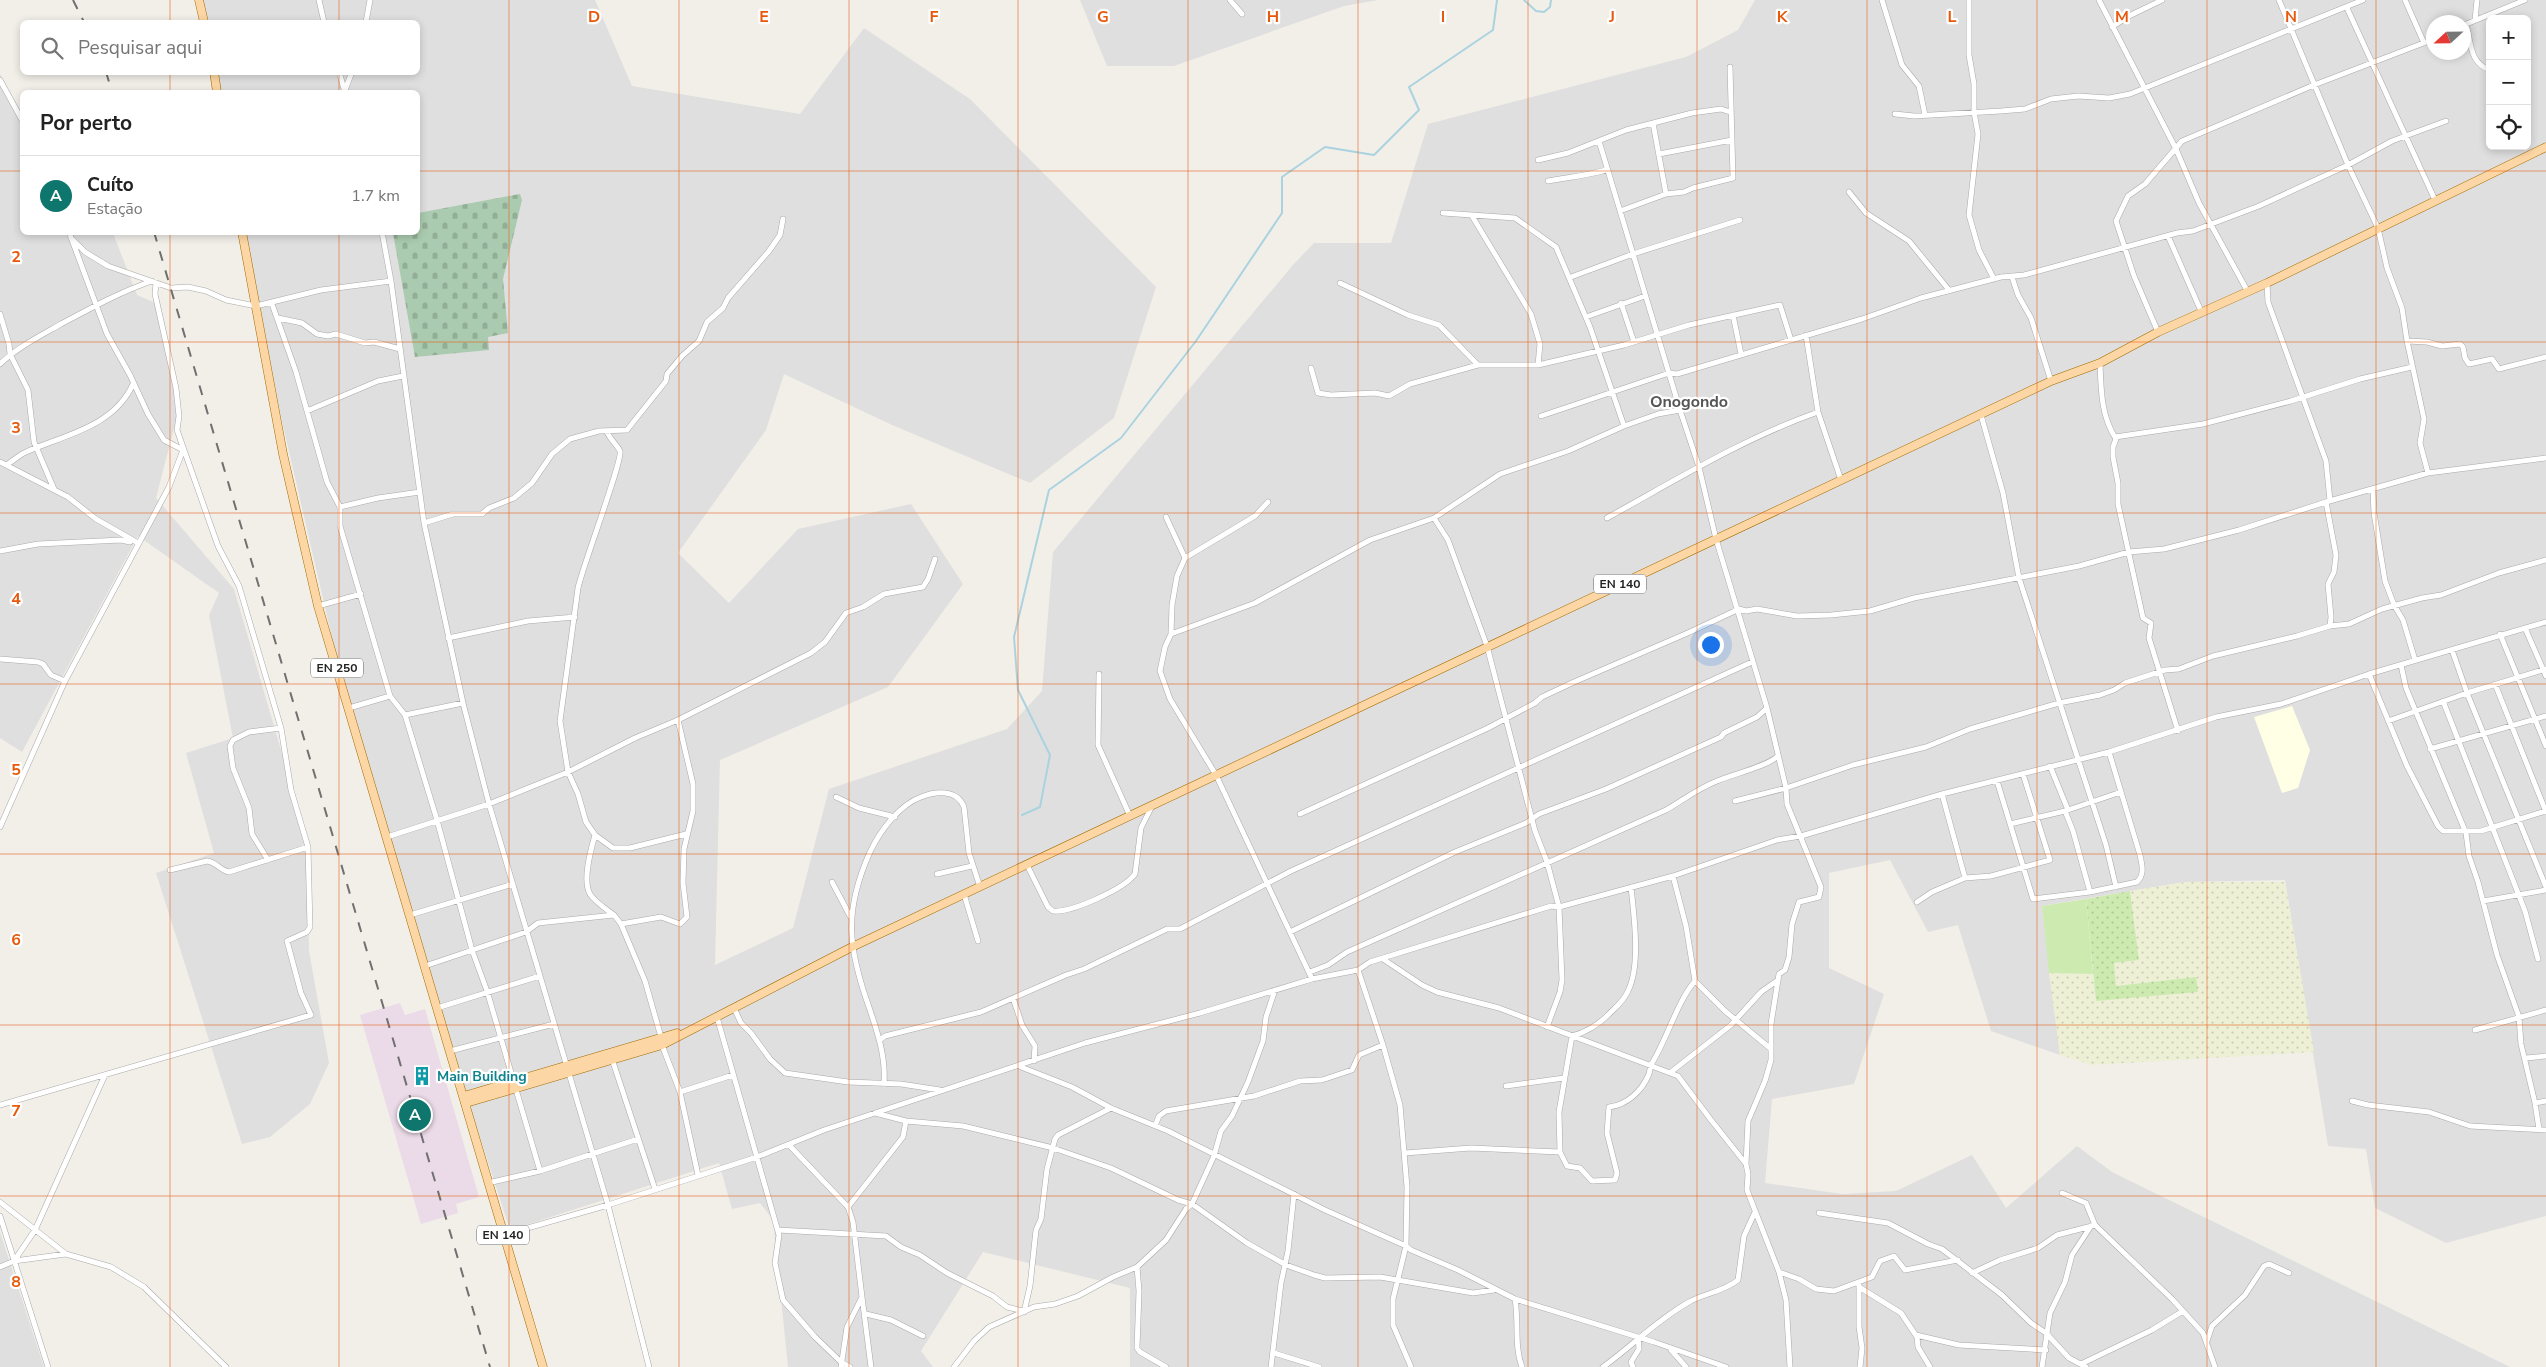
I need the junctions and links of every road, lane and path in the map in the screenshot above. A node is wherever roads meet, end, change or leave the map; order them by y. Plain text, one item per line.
1 (199, 0) edge
2 (319, 0) edge
3 (370, 0) edge
4 (1230, 0) edge
5 (1882, 0) edge
6 (1968, 0) edge
7 (2099, 0) edge
8 (2162, 0) edge
9 (2279, 0) edge
10 (2363, 0) edge
11 (2405, 0) edge
12 (2477, 0) edge
13 (2526, 0) edge
14 (2347, 8) junction
15 (1242, 14) dead end
16 (204, 20) edge
17 (324, 20) edge
18 (366, 20) edge
19 (2475, 20) junction
20 (2471, 22) edge
21 (2112, 27) junction
22 (2291, 28) junction
23 (2424, 43) joint
24 (2471, 52) edge
25 (2373, 64) junction
26 (1730, 67) dead end
27 (2486, 68) edge
28 (214, 75) edge
29 (340, 75) edge
30 (351, 75) edge
31 (0, 80) edge
32 (2314, 85) junction
33 (2145, 89) junction
34 (217, 90) edge
35 (344, 90) edge
36 (346, 90) edge
37 (1730, 112) junction
38 (1974, 112) junction
39 (1895, 114) dead end
40 (1925, 115) junction
41 (20, 116) edge
42 (2446, 121) dead end
43 (1653, 123) junction
44 (2405, 136) junction
45 (1732, 140) junction
46 (1599, 141) junction
47 (2546, 147) edge
48 (2176, 149) junction
49 (1659, 154) junction
50 (1538, 160) dead end
51 (2348, 165) junction
52 (1606, 170) junction
53 (1548, 181) dead end
54 (1849, 192) dead end
55 (1666, 194) junction
56 (2435, 200) junction
57 (1620, 210) junction
58 (1443, 213) dead end
59 (1472, 216) junction
60 (783, 219) dead end
61 (1740, 220) dead end
62 (2211, 224) junction
63 (2378, 228) junction
64 (70, 235) edge
65 (243, 235) edge
66 (383, 235) edge
67 (2168, 236) junction
68 (2124, 248) junction
69 (1633, 254) junction
70 (2012, 277) junction
71 (1571, 278) junction
72 (1994, 279) junction
73 (391, 281) junction
74 (154, 282) junction
75 (1340, 283) dead end
76 (2267, 283) junction
77 (1949, 290) junction
78 (2248, 292) junction
79 (1645, 296) junction
80 (1621, 303) junction
81 (272, 304) junction
82 (95, 306) junction
83 (256, 306) junction
84 (2201, 311) junction
85 (0, 314) edge
86 (1733, 315) junction
87 (1586, 317) junction
88 (278, 318) junction
89 (2158, 332) junction
90 (1656, 334) junction
91 (1806, 335) junction
92 (1791, 340) junction
93 (2407, 341) junction
94 (1634, 342) junction
95 (400, 349) junction
96 (1598, 351) junction
97 (10, 354) junction
98 (1741, 354) junction
99 (2546, 357) edge
100 (2100, 363) junction
101 (0, 364) edge
102 (1478, 365) junction
103 (1538, 365) junction
104 (2412, 367) junction
105 (1311, 368) dead end
106 (1668, 374) junction
107 (403, 376) junction
108 (2052, 382) junction
109 (133, 384) junction
110 (1612, 394) junction
111 (2304, 396) junction
112 (1680, 410) junction
113 (307, 412) junction
114 (1818, 412) junction
115 (1981, 415) junction
116 (1541, 416) dead end
117 (1624, 426) junction
118 (607, 432) junction
119 (2115, 437) junction
120 (38, 449) junction
121 (183, 450) junction
122 (2546, 458) edge
123 (0, 462) edge
124 (6, 465) junction
125 (1699, 467) junction
126 (2428, 473) junction
127 (1842, 480) junction
128 (54, 489) junction
129 (2373, 489) junction
130 (420, 492) junction
131 (2328, 501) junction
132 (1268, 502) dead end
133 (340, 507) junction
134 (1166, 517) dead end
135 (1434, 518) junction
136 (1607, 518) dead end
137 (424, 523) junction
138 (1716, 540) junction
139 (138, 543) junction
140 (0, 550) edge
141 (2129, 552) junction
142 (1185, 558) junction
143 (935, 559) dead end
144 (2546, 560) edge
145 (2019, 578) junction
146 (361, 594) junction
147 (2394, 605) junction
148 (318, 606) junction
149 (1739, 608) junction
150 (575, 617) junction
151 (2546, 622) edge
152 (2330, 626) junction
153 (2525, 628) junction
154 (1171, 634) junction
155 (2500, 634) junction
156 (448, 638) junction
157 (1487, 646) junction
158 (2452, 650) junction
159 (0, 660) edge
160 (2415, 660) junction
161 (1752, 662) junction
162 (2401, 665) junction
163 (2545, 670) edge
164 (2158, 672) junction
165 (1100, 674) dead end
166 (2369, 674) junction
167 (2546, 676) edge
168 (2518, 678) junction
169 (65, 682) junction
170 (2495, 684) junction
171 (2467, 692) junction
172 (390, 696) junction
173 (2443, 701) junction
174 (463, 703) junction
175 (2059, 703) junction
176 (348, 708) junction
177 (1767, 708) junction
178 (2415, 710) junction
179 (405, 714) junction
180 (2546, 716) edge
181 (1507, 717) junction
182 (2535, 719) junction
183 (678, 720) junction
184 (2388, 720) junction
185 (2512, 726) junction
186 (281, 728) junction
187 (2178, 731) junction
188 (2483, 733) junction
189 (2457, 741) junction
190 (2546, 746) edge
191 (2430, 749) junction
192 (2108, 752) junction
193 (1778, 756) junction
194 (2078, 760) junction
195 (2050, 766) junction
196 (1519, 768) junction
197 (568, 772) junction
198 (2023, 774) junction
199 (1216, 775) junction
200 (1996, 781) junction
201 (1786, 788) junction
202 (2121, 792) junction
203 (1942, 794) junction
204 (836, 796) dead end
205 (1735, 801) dead end
206 (2092, 802) junction
207 (489, 804) junction
208 (1152, 806) junction
209 (2066, 811) junction
210 (2546, 811) edge
211 (1300, 814) dead end
212 (1130, 816) junction
213 (895, 817) junction
214 (2038, 818) junction
215 (1533, 819) junction
216 (437, 820) junction
217 (2519, 821) junction
218 (2010, 824) junction
219 (0, 827) edge
220 (2492, 827) junction
221 (2466, 833) junction
222 (686, 834) junction
223 (595, 835) junction
224 (1801, 836) junction
225 (387, 837) junction
226 (308, 847) junction
227 (268, 860) junction
228 (1547, 862) junction
229 (1027, 865) junction
230 (972, 866) junction
231 (2022, 868) junction
232 (170, 870) dead end
233 (937, 874) dead end
234 (1673, 876) junction
235 (1965, 878) junction
236 (832, 882) dead end
237 (512, 884) junction
238 (1266, 884) junction
239 (980, 887) junction
240 (1631, 887) junction
241 (2116, 887) junction
242 (2546, 889) edge
243 (2090, 892) junction
244 (964, 894) junction
245 (2519, 895) junction
246 (459, 900) junction
247 (2483, 901) junction
248 (1917, 902) dead end
249 (1559, 908) junction
250 (410, 915) junction
251 (614, 915) junction
252 (851, 917) junction
253 (622, 924) junction
254 (526, 932) junction
255 (1290, 932) junction
256 (978, 942) dead end
257 (852, 947) junction
258 (472, 950) junction
259 (1383, 959) junction
260 (2538, 959) dead end
261 (425, 966) junction
262 (1358, 970) junction
263 (1310, 972) junction
264 (540, 976) junction
265 (1312, 979) junction
266 (1778, 980) junction
267 (1695, 981) junction
268 (1275, 990) junction
269 (487, 991) junction
270 (1013, 998) junction
271 (437, 1008) junction
272 (734, 1008) junction
273 (2546, 1010) edge
274 (717, 1017) junction
275 (2519, 1017) junction
276 (1736, 1018) junction
277 (554, 1024) junction
278 (1547, 1027) junction
279 (2475, 1030) dead end
280 (878, 1031) junction
281 (885, 1036) junction
282 (1572, 1036) junction
283 (500, 1037) junction
284 (880, 1040) junction
285 (661, 1041) junction
286 (1383, 1045) junction
287 (1771, 1049) junction
288 (450, 1051) junction
289 (612, 1056) junction
290 (2546, 1056) edge
291 (2526, 1058) junction
292 (1034, 1061) junction
293 (1651, 1064) junction
294 (1020, 1066) junction
295 (567, 1070) junction
296 (1671, 1072) junction
297 (105, 1075) junction
298 (733, 1075) junction
299 (1564, 1078) junction
300 (884, 1084) junction
301 (515, 1085) junction
302 (1506, 1086) dead end
303 (941, 1090) junction
304 (680, 1092) junction
305 (1241, 1098) junction
306 (465, 1099) junction
307 (2352, 1101) dead end
308 (2546, 1101) edge
309 (2535, 1103) junction
310 (0, 1105) edge
311 (1111, 1108) junction
312 (874, 1113) junction
313 (906, 1121) junction
314 (1155, 1126) junction
315 (2539, 1130) junction
316 (2546, 1130) edge
317 (638, 1139) junction
318 (788, 1145) junction
319 (1053, 1148) junction
320 (1560, 1152) junction
321 (1405, 1153) junction
322 (592, 1155) junction
323 (1214, 1156) junction
324 (757, 1157) junction
325 (1746, 1164) junction
326 (540, 1171) junction
327 (698, 1175) junction
328 (488, 1183) junction
329 (655, 1189) junction
330 (2062, 1193) dead end
331 (1294, 1194) junction
332 (0, 1202) edge
333 (1192, 1204) junction
334 (608, 1205) junction
335 (848, 1207) junction
336 (1755, 1212) junction
337 (1819, 1213) dead end
338 (0, 1216) edge
339 (2093, 1226) junction
340 (35, 1230) junction
341 (778, 1230) junction
342 (855, 1234) junction
343 (503, 1235) junction
344 (1406, 1246) junction
345 (66, 1254) junction
346 (1958, 1260) junction
347 (14, 1261) junction
348 (1286, 1265) junction
349 (0, 1267) edge
350 (1137, 1267) junction
351 (1779, 1272) junction
352 (1972, 1273) junction
353 (2289, 1273) dead end
354 (1399, 1280) junction
355 (1859, 1285) junction
356 (1499, 1291) junction
357 (862, 1297) junction
358 (1515, 1299) junction
359 (2183, 1310) junction
360 (1024, 1312) junction
361 (866, 1314) junction
362 (2046, 1333) junction
363 (1916, 1335) junction
364 (923, 1336) dead end
365 (1638, 1337) junction
366 (2207, 1342) junction
367 (1667, 1346) junction
368 (2046, 1350) junction
369 (1274, 1352) junction
370 (841, 1365) edge
371 (2083, 1366) edge
372 (48, 1367) edge
373 (226, 1367) edge
374 (543, 1367) edge
375 (649, 1367) edge
376 (850, 1367) edge
377 (871, 1367) edge
378 (954, 1367) edge
379 (1166, 1367) edge
380 (1271, 1367) edge
381 (1319, 1367) edge
382 (1411, 1367) edge
383 (1522, 1367) edge
384 (1603, 1367) edge
385 (1633, 1367) edge
386 (1686, 1367) edge
387 (1726, 1367) edge
388 (1790, 1367) edge
389 (1860, 1367) edge
390 (1930, 1367) edge
391 (2042, 1367) edge
392 (2215, 1367) edge

1 - 16 main road
2 - 17 street
3 - 18 street
4 - 15 street
5 - 40 street
6 - 38 street
7 - 21 street
8 - 21 street
9 - 22 street
10 - 14 street
11 - 23 street
12 - 19 street
13 - 19 street
14 - 22 street
14 - 25 street
19 - 20 street
21 - 33 street
22 - 32 street
22 - 33 street
23 - 25 street
24 - 27 street
25 - 32 street
25 - 44 street
26 - 37 street
28 - 34 main road
29 - 35 street
30 - 36 street
31 - 41 street
32 - 48 street
32 - 51 street
33 - 38 street
33 - 48 street
37 - 43 street
37 - 45 street
38 - 40 street
38 - 72 street
39 - 40 street
42 - 44 street
43 - 46 street
43 - 49 street
44 - 51 street
44 - 56 street
45 - 49 street
45 - 55 street
46 - 50 street
46 - 52 street
47 - 56 main road, EN 140
48 - 62 street
48 - 68 street
49 - 55 street
51 - 62 street
51 - 63 street
52 - 53 street
52 - 57 street
54 - 77 street
55 - 57 street
56 - 63 main road, EN 140
57 - 69 street
58 - 59 street
59 - 71 street
59 - 103 street
60 - 118 street
61 - 69 street
62 - 67 street
62 - 78 street
63 - 76 main road, EN 140
63 - 93 street
64 - 74 street
64 - 82 street
65 - 83 main road, EN 250
66 - 73 street
67 - 68 street
67 - 84 street
68 - 70 street
68 - 89 street
69 - 71 street
69 - 79 street
70 - 72 street
70 - 108 street
71 - 87 street
72 - 77 street
73 - 81 street
73 - 95 street
74 - 82 street
74 - 83 street
74 - 121 street
75 - 102 street
76 - 78 main road, EN 140
76 - 111 street
77 - 91 street
78 - 84 main road, EN 140
79 - 80 street
79 - 90 street
80 - 87 street
80 - 94 street
81 - 83 street
81 - 88 street
82 - 97 street
82 - 109 street
83 - 148 main road, EN 250
84 - 89 main road, EN 140
85 - 97 street
86 - 90 street
86 - 92 street
86 - 98 street
87 - 96 street
88 - 95 street
88 - 113 street
89 - 100 main road, EN 140
90 - 94 street
90 - 106 street
91 - 92 street
91 - 114 street
92 - 98 street
93 - 99 street
93 - 104 street
94 - 96 street
95 - 107 street
96 - 103 street
96 - 110 street
97 - 101 street
97 - 120 street
98 - 106 street
100 - 108 main road, EN 140
100 - 119 street
102 - 103 street
102 - 105 street
104 - 111 street
104 - 126 street
106 - 110 street
106 - 112 street
107 - 113 street
107 - 130 street
108 - 115 main road, EN 140
109 - 120 street
109 - 121 street
110 - 116 street
110 - 117 street
111 - 119 street
111 - 131 street
112 - 117 street
112 - 125 street
113 - 133 street
114 - 125 street
114 - 127 street
115 - 127 main road, EN 140
115 - 145 street
117 - 135 street
118 - 137 street
118 - 150 street
119 - 141 street
120 - 124 street
120 - 128 street
121 - 139 street
121 - 186 street
122 - 126 street
123 - 124 street
124 - 128 street
125 - 136 street
125 - 138 street
126 - 129 street
127 - 138 main road, EN 140
128 - 139 street
129 - 131 street
129 - 147 street
130 - 133 street
130 - 137 street
131 - 141 street
131 - 152 street
132 - 142 street
133 - 146 street
134 - 142 street
135 - 154 street
135 - 157 street
137 - 156 street
138 - 149 street
138 - 157 main road, EN 140
139 - 140 street
139 - 169 street
141 - 145 street
141 - 164 street
142 - 154 street
143 - 183 street
144 - 147 street
145 - 149 street
145 - 175 street
146 - 148 street
146 - 172 street
147 - 152 street
147 - 160 street
148 - 176 main road, EN 250
149 - 161 street
149 - 181 street
150 - 156 street
150 - 197 street
151 - 153 street
152 - 164 street
153 - 155 street
153 - 163 street
154 - 199 street
155 - 158 street
155 - 168 street
156 - 174 street
157 - 181 street
157 - 199 main road, EN 140
158 - 160 street
158 - 171 street
159 - 169 street
160 - 162 street
161 - 177 street
161 - 196 street
162 - 166 street
162 - 178 street
163 - 167 street
163 - 168 street
164 - 175 street
164 - 187 street
165 - 212 street
166 - 184 street
166 - 187 street
168 - 170 street
168 - 182 street
169 - 219 street
170 - 171 street
170 - 185 street
171 - 173 street
171 - 188 street
172 - 176 street
172 - 179 street
173 - 178 street
173 - 189 street
174 - 179 street
174 - 207 street
175 - 194 street
175 - 201 street
176 - 225 main road, EN 250
177 - 193 street
177 - 215 street
178 - 184 street
178 - 191 street
179 - 216 street
180 - 182 street
181 - 196 street
181 - 211 street
182 - 185 street
182 - 190 street
183 - 197 street
183 - 222 street
184 - 221 street
185 - 188 street
185 - 210 street
186 - 226 street
186 - 227 street
187 - 192 street
188 - 189 street
188 - 217 street
189 - 191 street
189 - 220 street
191 - 221 street
192 - 194 street
192 - 202 street
193 - 201 street
193 - 228 street
194 - 195 street
194 - 206 street
195 - 198 street
195 - 209 street
196 - 215 street
196 - 238 street
197 - 207 street
197 - 223 street
198 - 200 street
198 - 214 street
199 - 208 main road, EN 140
199 - 238 street
200 - 203 street
200 - 218 street
201 - 205 street
201 - 224 street
202 - 206 street
202 - 241 street
203 - 224 street
203 - 235 street
204 - 213 street
206 - 209 street
206 - 241 street
207 - 216 street
207 - 237 street
208 - 212 main road, EN 140
208 - 229 street
209 - 214 street
209 - 243 street
210 - 217 street
212 - 229 main road, EN 140
213 - 230 street
213 - 252 street
214 - 218 street
214 - 231 street
215 - 228 street
215 - 255 street
216 - 225 street
216 - 246 street
217 - 220 street
217 - 242 street
218 - 231 street
220 - 221 street
220 - 245 street
221 - 247 street
222 - 223 street
222 - 253 street
223 - 251 street
224 - 234 street
224 - 266 street
225 - 250 main road, EN 250
226 - 227 street
226 - 297 street
227 - 232 street
228 - 249 street
228 - 263 street
229 - 239 main road, EN 140
230 - 233 street
230 - 239 street
231 - 235 street
231 - 243 street
234 - 240 street
234 - 267 street
235 - 248 street
236 - 252 street
237 - 246 street
237 - 254 street
238 - 255 street
238 - 270 street
239 - 244 main road, EN 140
240 - 249 street
240 - 282 street
241 - 243 street
242 - 245 street
244 - 256 street
244 - 257 main road, EN 140
245 - 247 street
245 - 260 street
246 - 250 street
246 - 258 street
247 - 275 street
249 - 259 street
249 - 278 street
250 - 261 main road, EN 250
251 - 253 street
251 - 254 street
252 - 257 street
253 - 285 street
254 - 258 street
254 - 264 street
255 - 263 street
257 - 272 main road, EN 140
257 - 280 street
258 - 261 street
258 - 269 street
259 - 262 street
259 - 278 street
261 - 271 main road, EN 250
262 - 265 street
262 - 286 street
263 - 265 street
264 - 269 street
264 - 277 street
265 - 268 street
266 - 276 street
266 - 287 street
267 - 276 street
267 - 293 street
268 - 292 street
268 - 305 street
269 - 271 street
269 - 283 street
270 - 281 street
270 - 292 street
271 - 288 main road, EN 250
272 - 274 main road, EN 140
272 - 300 street
273 - 275 street
274 - 285 main road, EN 140
274 - 298 street
275 - 279 street
275 - 291 street
276 - 287 street
276 - 296 street
277 - 283 street
277 - 295 street
278 - 282 street
280 - 281 street
280 - 284 street
281 - 284 street
282 - 293 street
282 - 299 street
283 - 288 street
283 - 301 street
284 - 300 street
285 - 289 main road, EN 140
285 - 304 street
286 - 305 street
286 - 321 street
287 - 325 street
288 - 306 main road, EN 250
289 - 295 main road, EN 140
289 - 317 street
290 - 291 street
291 - 309 street
292 - 294 street
293 - 296 street
293 - 320 street
294 - 303 street
294 - 311 street
295 - 301 main road, EN 140
295 - 322 street
296 - 325 street
297 - 310 street
297 - 340 street
298 - 304 street
298 - 324 street
299 - 302 street
299 - 320 street
300 - 303 street
301 - 306 main road, EN 140
301 - 326 street
303 - 312 street
304 - 327 street
305 - 314 street
305 - 323 street
306 - 328 main road, EN 140
307 - 315 street
308 - 309 street
309 - 315 street
311 - 314 street
311 - 319 street
312 - 313 street
312 - 318 street
313 - 319 street
313 - 335 street
314 - 323 street
315 - 316 street
317 - 322 street
317 - 329 street
318 - 324 street
318 - 335 street
319 - 333 street
319 - 360 street
320 - 321 street
321 - 344 street
322 - 326 street
322 - 334 street
323 - 331 street
323 - 333 street
324 - 327 street
324 - 341 street
325 - 336 street
326 - 328 street
327 - 329 street
328 - 343 main road, EN 140
329 - 334 street
330 - 339 street
331 - 344 street
331 - 348 street
332 - 340 street
333 - 348 street
333 - 350 street
334 - 343 street
334 - 375 street
335 - 342 street
336 - 351 street
336 - 365 street
337 - 346 street
338 - 347 street
339 - 352 street
339 - 359 street
339 - 362 street
340 - 345 street
340 - 347 street
341 - 342 street
341 - 370 street
342 - 357 street
342 - 360 street
343 - 374 main road, EN 140
344 - 354 street
344 - 356 street
345 - 347 street
345 - 373 street
346 - 352 street
346 - 355 street
347 - 349 street
347 - 372 street
348 - 354 street
348 - 369 street
350 - 360 street
350 - 379 street
351 - 355 street
351 - 388 street
352 - 362 street
353 - 366 street
354 - 356 street
354 - 382 street
355 - 363 street
355 - 389 street
356 - 358 street
357 - 361 street
357 - 370 street
358 - 365 street
358 - 383 street
359 - 366 street
359 - 371 street
360 - 378 street
361 - 364 street
361 - 377 street
362 - 368 street
362 - 371 street
363 - 368 street
363 - 390 street
365 - 367 street
365 - 384 street
365 - 385 street
366 - 392 street
367 - 386 street
367 - 387 street
368 - 391 street
369 - 380 street
369 - 381 street
370 - 376 street

